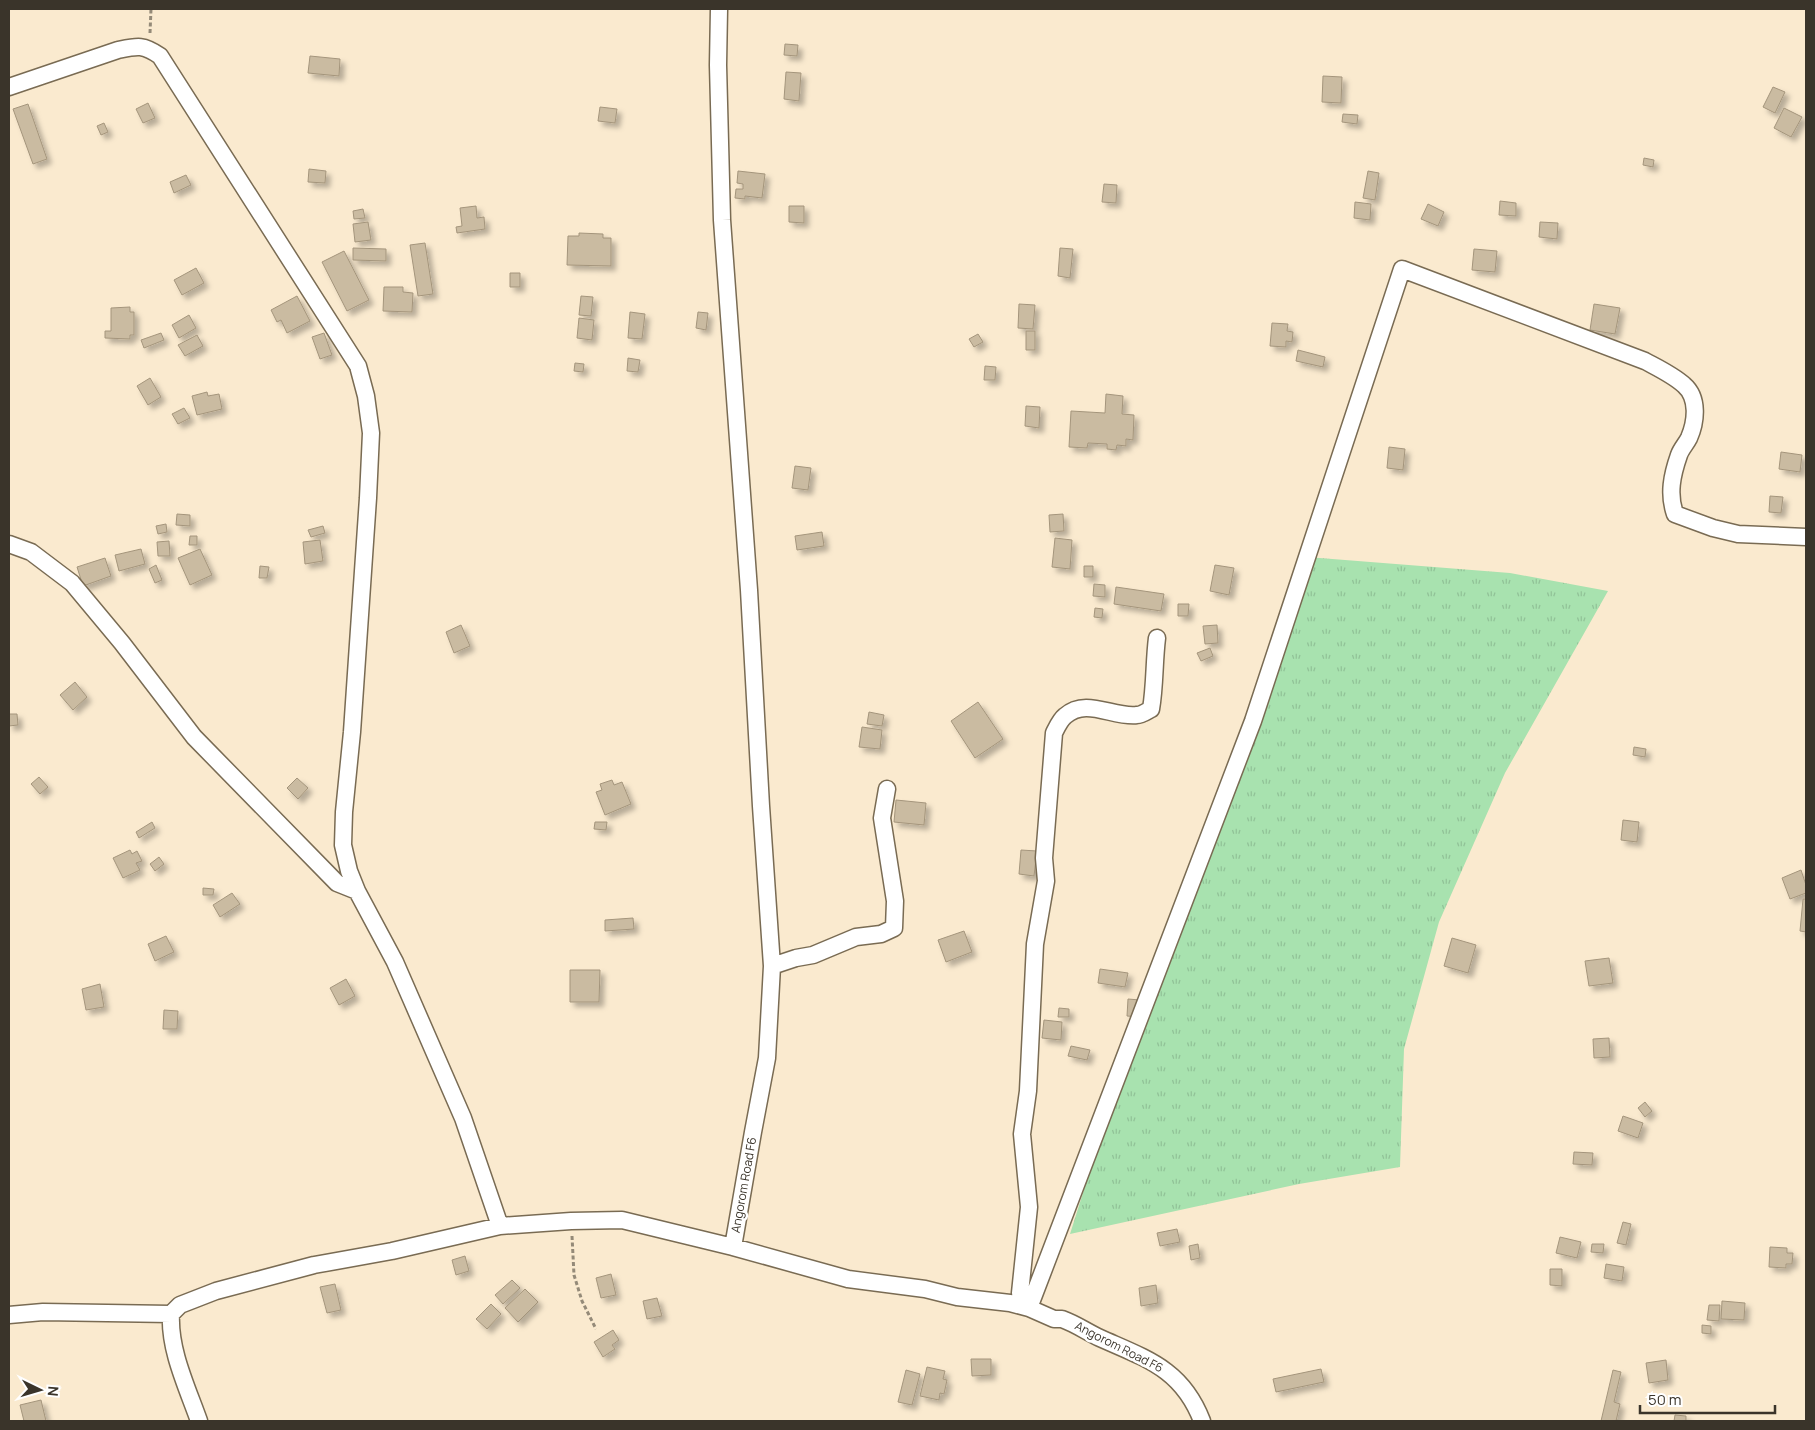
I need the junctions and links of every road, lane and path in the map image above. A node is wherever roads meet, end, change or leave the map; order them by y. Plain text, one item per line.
1 (151, 9) edge
2 (719, 9) edge
3 (149, 48) junction
4 (9, 87) edge
5 (1806, 537) edge
6 (9, 544) edge
7 (1157, 638) dead end
8 (887, 789) dead end
9 (357, 891) junction
10 (772, 966) junction
11 (571, 1221) junction
12 (500, 1226) junction
13 (734, 1247) junction
14 (1029, 1308) junction
15 (171, 1314) junction
16 (9, 1315) edge
17 (596, 1329) dead end
18 (199, 1421) edge
19 (1202, 1421) edge

1 - 3 path
2 - 10 street, Angorom Road F6
3 - 4 street
3 - 9 street
5 - 14 street
6 - 9 street
7 - 14 street
8 - 10 street
9 - 12 street
10 - 13 street, Angorom Road F6
11 - 12 street
11 - 13 street
11 - 17 path
12 - 15 street
13 - 14 street, Angorom Road F6
14 - 19 street, Angorom Road F6
15 - 16 street
15 - 18 street

